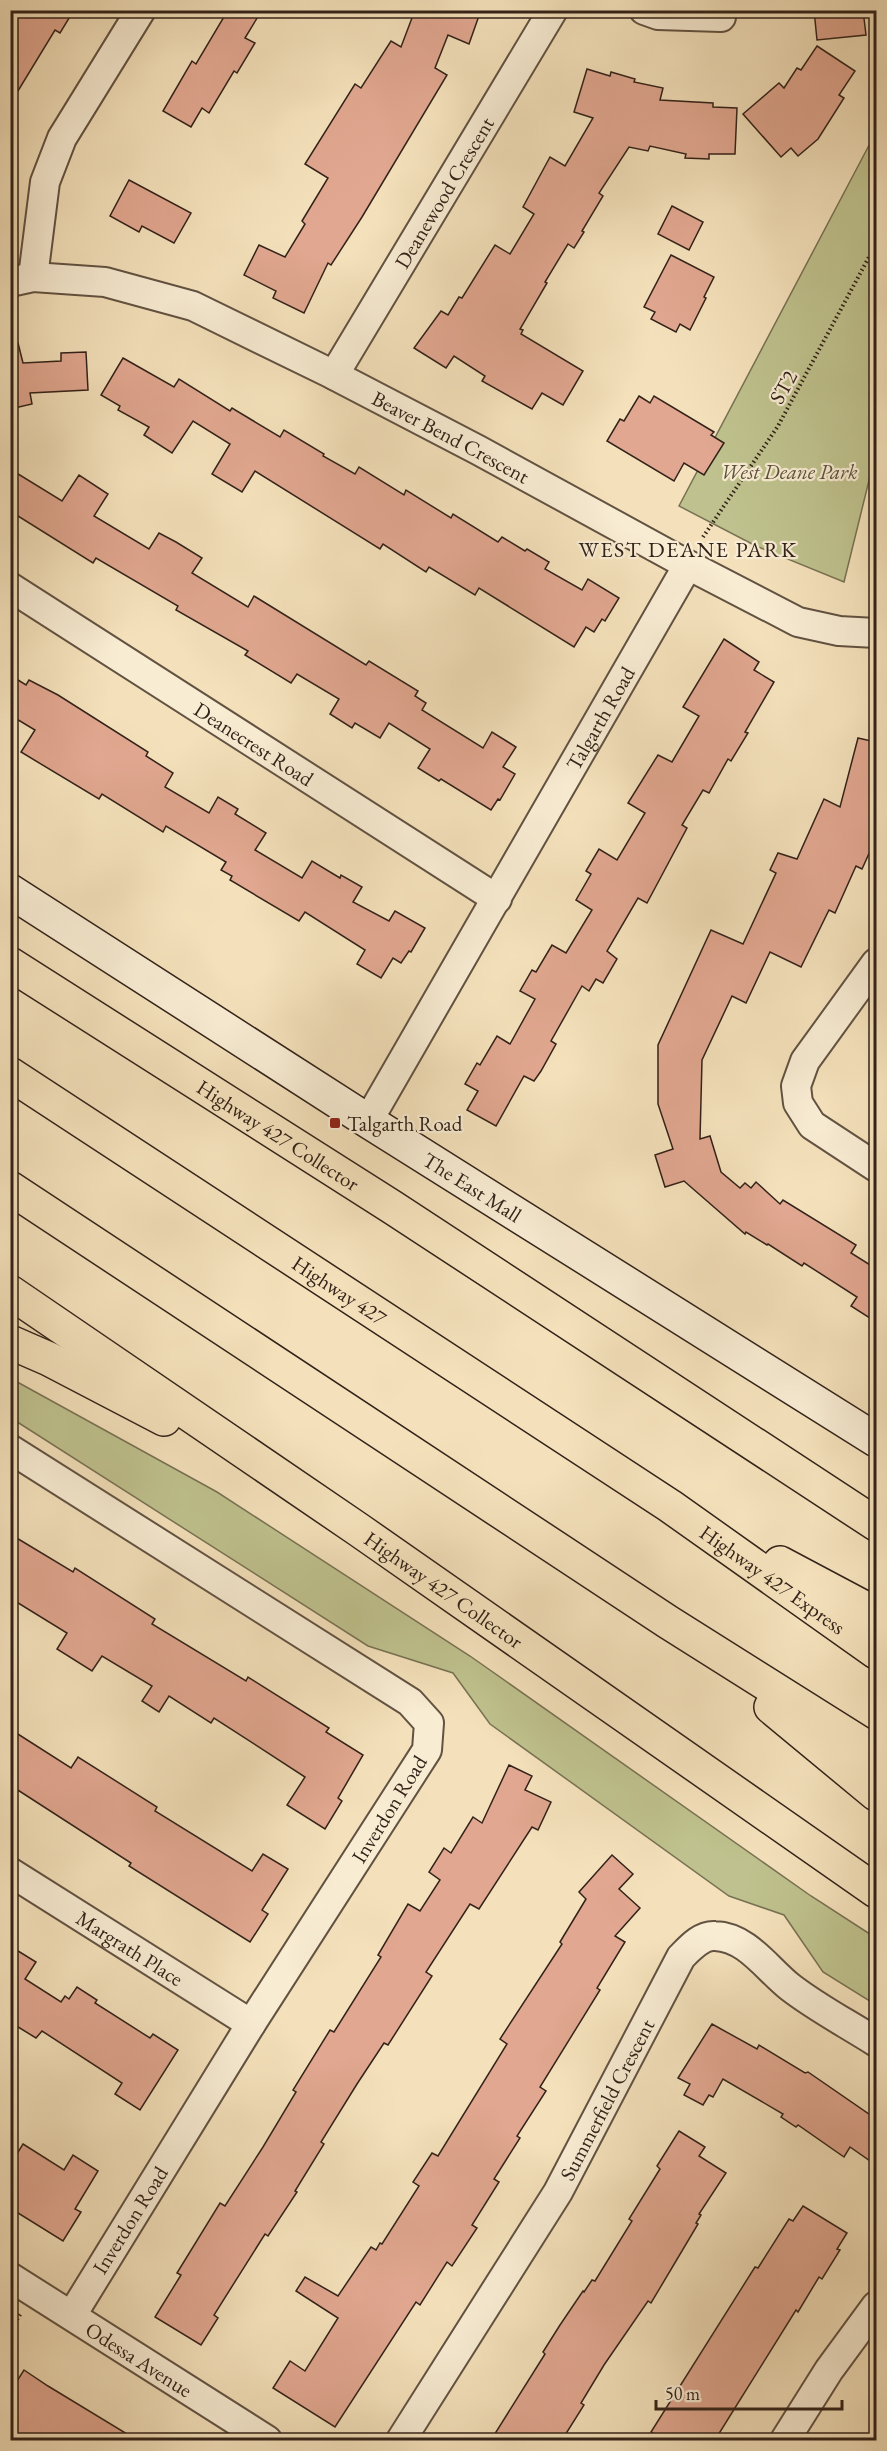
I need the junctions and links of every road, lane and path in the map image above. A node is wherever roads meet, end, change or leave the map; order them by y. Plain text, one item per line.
1 (141, 10) edge
2 (553, 10) edge
3 (644, 10) edge
4 (721, 17) dead end
5 (876, 244) edge
6 (22, 280) edge
7 (334, 375) junction
8 (703, 537) dead end
9 (688, 565) junction
10 (10, 587) edge
11 (876, 633) edge
12 (10, 891) edge
13 (497, 899) junction
14 (876, 963) edge
15 (10, 964) edge
16 (10, 1074) edge
17 (369, 1121) junction
18 (876, 1167) edge
19 (10, 1188) edge
20 (10, 1292) edge
21 (10, 1342) edge
22 (876, 1440) edge
23 (10, 1449) edge
24 (670, 1506) junction
25 (876, 1524) edge
26 (358, 1530) junction
27 (876, 1614) edge
28 (668, 1622) junction
29 (876, 1652) edge
30 (876, 1753) edge
31 (876, 1794) edge
32 (10, 1872) edge
33 (876, 1891) edge
34 (251, 2024) junction
35 (876, 2043) edge
36 (10, 2277) edge
37 (876, 2306) edge
38 (72, 2315) junction
39 (267, 2440) edge
40 (401, 2440) edge
41 (786, 2440) edge

1 - 6 street
2 - 7 street, Deanewood Crescent
3 - 4 street
5 - 8 path, ST2
6 - 7 street, Beaver Bend Crescent
7 - 9 street, Beaver Bend Crescent
9 - 11 street, Beaver Bend Crescent
9 - 13 street, Talgarth Road
10 - 13 street, Deanecrest Road
12 - 17 main road, The East Mall
13 - 17 street, Talgarth Road
14 - 18 street
15 - 25 highway, Highway 427 Collector
16 - 24 highway, Highway 427
17 - 22 main road, The East Mall
19 - 28 highway
20 - 26 highway, Highway 427 Collector
21 - 26 highway
23 - 34 street, Inverdon Road
24 - 27 highway
24 - 29 highway, Highway 427 Express
26 - 33 highway, Highway 427 Collector
28 - 30 highway
28 - 31 highway
32 - 34 street, Margrath Place
34 - 38 street, Inverdon Road
35 - 40 street, Summerfield Crescent
36 - 38 street, Odessa Avenue
37 - 41 street
38 - 39 street, Odessa Avenue

